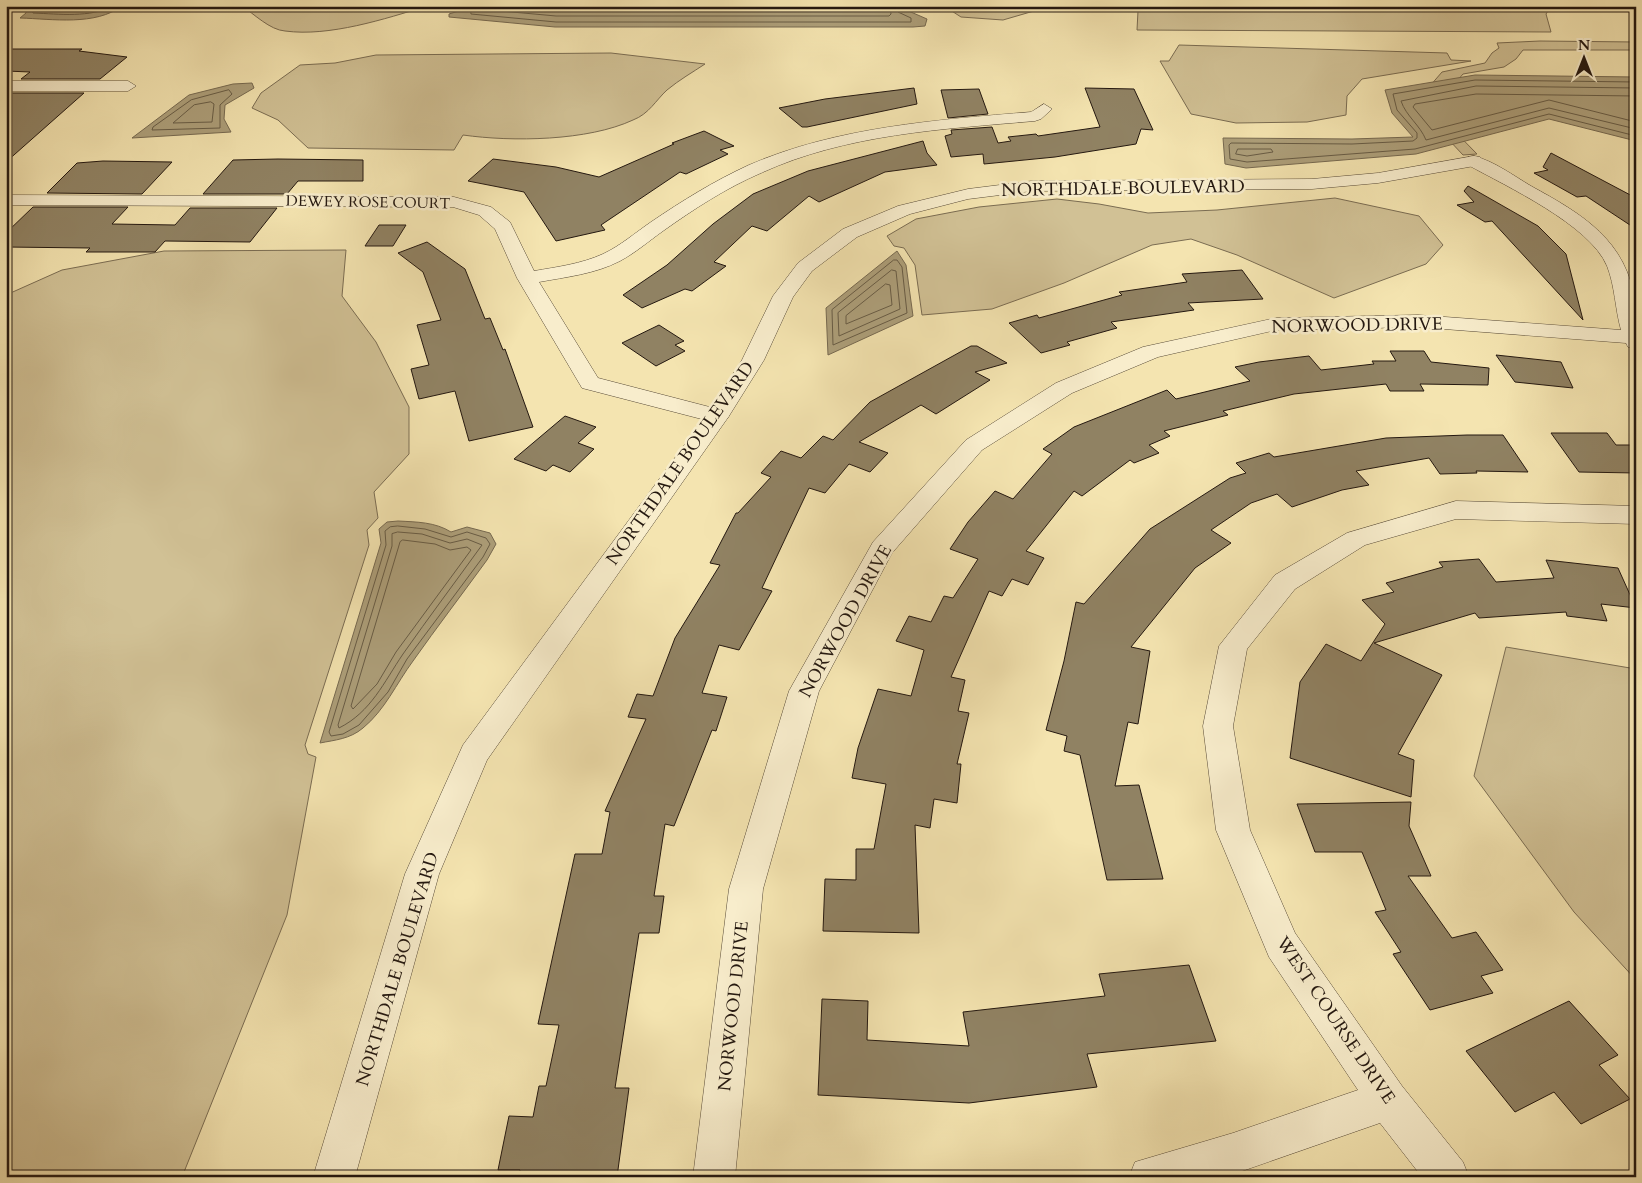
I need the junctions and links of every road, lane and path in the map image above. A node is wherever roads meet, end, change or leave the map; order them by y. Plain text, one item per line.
1 (6, 86) edge
2 (128, 86) dead end
3 (1044, 109) dead end
4 (6, 200) edge
5 (527, 278) junction
6 (1634, 339) edge
7 (716, 416) junction
8 (1636, 515) edge
9 (1388, 1100) junction
10 (334, 1177) edge
11 (714, 1177) edge
12 (1150, 1177) edge
13 (1448, 1177) edge

1 - 2 street
3 - 5 street
4 - 5 street, DEWEY ROSE COURT
5 - 7 street, DEWEY ROSE COURT
6 - 7 street, NORTHDALE BOULEVARD
6 - 11 street, NORWOOD DRIVE
7 - 10 street, NORTHDALE BOULEVARD
8 - 9 street, WEST COURSE DRIVE
9 - 12 street
9 - 13 street, WEST COURSE DRIVE

